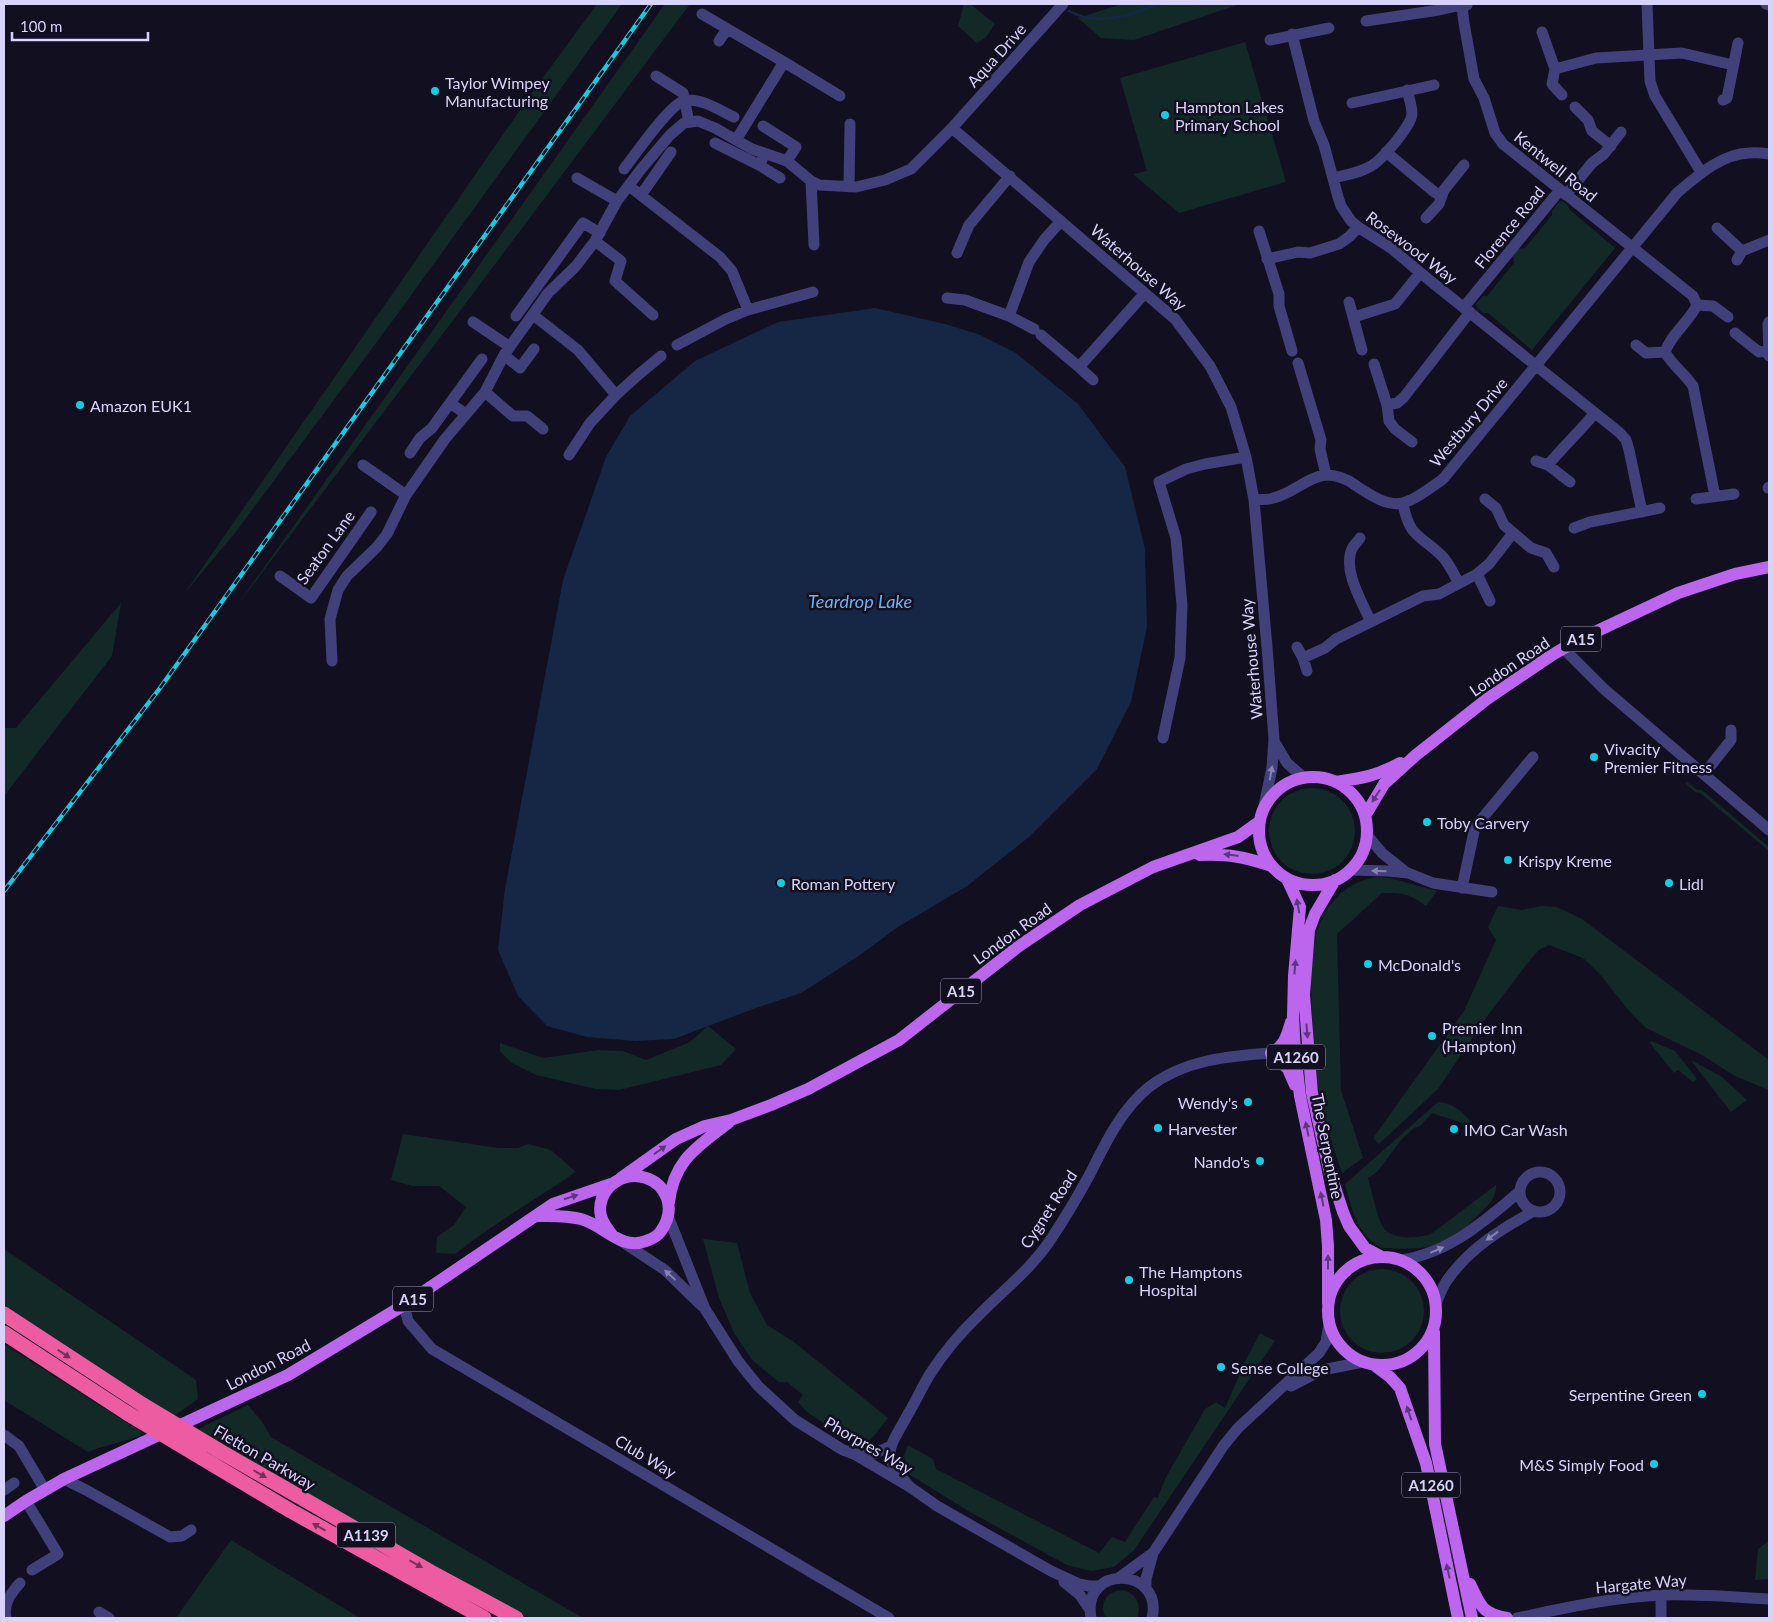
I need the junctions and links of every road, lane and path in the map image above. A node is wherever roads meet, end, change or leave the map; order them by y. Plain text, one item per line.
1 (1063, 4) edge
2 (1647, 4) edge
3 (1465, 6) edge
4 (702, 14) dead end
5 (1366, 21) dead end
6 (727, 28) junction
7 (1329, 28) dead end
8 (1542, 32) dead end
9 (1292, 34) junction
10 (1270, 40) dead end
11 (719, 41) dead end
12 (1738, 43) dead end
13 (1648, 55) junction
14 (784, 62) junction
15 (1733, 65) junction
16 (1555, 69) junction
17 (656, 76) dead end
18 (1434, 85) dead end
19 (1407, 90) junction
20 (1562, 95) dead end
21 (840, 96) dead end
22 (684, 100) junction
23 (1723, 100) dead end
24 (1352, 103) dead end
25 (1575, 107) dead end
26 (734, 117) dead end
27 (689, 122) junction
28 (850, 124) dead end
29 (763, 126) dead end
30 (952, 128) junction
31 (1621, 132) dead end
32 (736, 140) junction
33 (715, 143) dead end
34 (1611, 146) junction
35 (671, 152) dead end
36 (1386, 152) junction
37 (766, 154) junction
38 (1769, 154) edge
39 (787, 161) junction
40 (758, 165) junction
41 (1464, 165) dead end
42 (624, 169) dead end
43 (1702, 172) junction
44 (1010, 176) junction
45 (577, 178) dead end
46 (780, 178) dead end
47 (1333, 178) junction
48 (811, 181) junction
49 (629, 186) junction
50 (849, 187) junction
51 (1563, 193) junction
52 (641, 194) junction
53 (1441, 196) junction
54 (617, 202) junction
55 (1426, 218) dead end
56 (1061, 221) junction
57 (1358, 227) junction
58 (1717, 228) dead end
59 (1259, 231) dead end
60 (597, 237) junction
61 (1769, 240) edge
62 (814, 245) dead end
63 (1632, 248) junction
64 (957, 253) dead end
65 (1267, 259) junction
66 (553, 264) junction
67 (1420, 273) junction
68 (566, 276) junction
69 (813, 292) dead end
70 (1145, 293) junction
71 (947, 298) dead end
72 (1349, 302) dead end
73 (1697, 305) junction
74 (1467, 309) junction
75 (748, 310) junction
76 (654, 314) dead end
77 (533, 315) junction
78 (516, 316) dead end
79 (1009, 316) junction
80 (1354, 317) junction
81 (1728, 318) dead end
82 (473, 322) dead end
83 (1769, 322) edge
84 (1735, 333) dead end
85 (677, 345) dead end
86 (1636, 345) dead end
87 (534, 349) dead end
88 (1362, 350) dead end
89 (507, 351) junction
90 (1292, 351) dead end
91 (1665, 352) junction
92 (1769, 354) edge
93 (661, 356) dead end
94 (482, 360) dead end
95 (1298, 363) dead end
96 (1374, 364) dead end
97 (1536, 365) junction
98 (1079, 367) junction
99 (1093, 380) dead end
100 (485, 392) junction
101 (616, 395) junction
102 (450, 403) junction
103 (1387, 405) junction
104 (466, 414) junction
105 (1594, 414) junction
106 (542, 429) dead end
107 (1412, 442) dead end
108 (410, 453) dead end
109 (568, 455) dead end
110 (1246, 457) junction
111 (1536, 461) dead end
112 (363, 465) dead end
113 (1548, 465) junction
114 (1326, 475) junction
115 (1570, 482) dead end
116 (1734, 494) dead end
117 (406, 495) junction
118 (1715, 496) junction
119 (1485, 499) dead end
120 (1696, 499) dead end
121 (1254, 500) junction
122 (1403, 504) junction
123 (1660, 508) dead end
124 (371, 512) dead end
125 (1642, 512) junction
126 (1574, 528) dead end
127 (1513, 533) junction
128 (1360, 538) dead end
129 (334, 564) junction
130 (1554, 567) dead end
131 (1769, 567) edge
132 (1476, 574) junction
133 (280, 576) dead end
134 (347, 576) junction
135 (1459, 583) junction
136 (1490, 601) dead end
137 (1371, 622) junction
138 (1564, 648) junction
139 (332, 661) dead end
140 (1307, 671) dead end
141 (1731, 730) dead end
142 (1166, 734) dead end
143 (1274, 739) junction
144 (1416, 755) junction
145 (1533, 757) dead end
146 (1704, 774) junction
147 (1303, 777) junction
148 (1336, 782) junction
149 (1264, 806) junction
150 (1365, 816) junction
151 (1259, 822) junction
152 (1769, 830) edge
153 (1367, 835) junction
154 (1188, 855) junction
155 (1272, 866) junction
156 (1350, 870) junction
157 (1408, 873) junction
158 (1287, 879) junction
159 (1335, 880) junction
160 (1462, 888) junction
161 (1492, 892) dead end
162 (1293, 1016) junction
163 (1271, 1053) junction
164 (1300, 1096) junction
165 (731, 1120) junction
166 (616, 1181) junction
167 (1519, 1192) junction
168 (669, 1210) junction
169 (1534, 1211) junction
170 (534, 1216) junction
171 (617, 1238) junction
172 (1382, 1257) junction
173 (1400, 1260) junction
174 (1436, 1303) junction
175 (1328, 1304) junction
176 (404, 1305) junction
177 (705, 1309) junction
178 (4, 1314) edge
179 (1329, 1324) junction
180 (1434, 1328) junction
181 (7, 1335) edge
182 (1368, 1364) junction
183 (1265, 1404) junction
184 (4, 1435) edge
185 (891, 1446) junction
186 (843, 1450) junction
187 (854, 1454) junction
188 (64, 1479) junction
189 (14, 1483) dead end
190 (910, 1487) junction
191 (4, 1490) edge
192 (44, 1490) junction
193 (26, 1501) junction
194 (937, 1506) junction
195 (4, 1516) edge
196 (191, 1530) dead end
197 (1153, 1553) junction
198 (1462, 1568) junction
199 (32, 1570) dead end
200 (1051, 1571) junction
201 (1120, 1577) junction
202 (20, 1583) dead end
203 (1100, 1586) junction
204 (1146, 1588) junction
205 (1661, 1595) junction
206 (6, 1596) edge
207 (1769, 1599) edge
208 (1090, 1614) edge
209 (1154, 1616) edge
210 (6, 1618) edge
211 (484, 1618) edge
212 (516, 1618) edge
213 (889, 1618) edge
214 (1458, 1618) edge
215 (1472, 1618) edge
216 (1507, 1618) edge
217 (1517, 1618) edge
218 (1661, 1618) edge

1 - 30 street, Aqua Drive
2 - 13 street
3 - 5 street
3 - 51 street, Kentwell Road
4 - 6 street
6 - 11 street
6 - 14 street
7 - 9 street
8 - 16 street
9 - 10 street
9 - 47 street, Rosewood Way
12 - 15 street
13 - 15 street
13 - 16 street
13 - 43 street
14 - 21 street
14 - 32 street
15 - 23 street
16 - 20 street
17 - 22 street
18 - 19 street
19 - 24 street
19 - 36 street
22 - 26 street
22 - 27 street
22 - 42 street
25 - 34 street
27 - 32 street
27 - 49 street
28 - 50 street
29 - 39 street
30 - 44 street, Waterhouse Way
30 - 50 street, Aqua Drive
31 - 34 street, Florence Road
32 - 37 street
33 - 40 street
34 - 51 street, Florence Road
35 - 52 street
36 - 47 street
36 - 53 street
37 - 39 street
37 - 40 street
38 - 43 street, Westbury Drive
39 - 48 street
40 - 46 street
41 - 53 street
43 - 63 street, Westbury Drive
44 - 56 street, Waterhouse Way
44 - 64 street
45 - 54 street
47 - 57 street, Rosewood Way
48 - 50 street, Aqua Drive
48 - 62 street
49 - 52 street
49 - 54 street
51 - 63 street, Kentwell Road
51 - 74 street, Florence Road
52 - 75 street
53 - 55 street
54 - 60 street
56 - 70 street, Waterhouse Way
56 - 79 street
57 - 65 street
57 - 67 street, Rosewood Way
58 - 61 street
59 - 65 street
60 - 66 street
60 - 68 street
60 - 76 street
63 - 73 street, Kentwell Road
63 - 97 street, Westbury Drive
65 - 90 street
66 - 68 street
66 - 78 street
67 - 74 street, Rosewood Way
67 - 80 street
68 - 77 street
69 - 75 street
70 - 98 street
70 - 110 street, Waterhouse Way
71 - 79 street
72 - 80 street
73 - 81 street
73 - 91 street
74 - 97 street, Rosewood Way
74 - 103 street, Florence Road
75 - 85 street
77 - 89 street
77 - 101 street
79 - 98 street
80 - 88 street
82 - 89 street
83 - 92 street
84 - 92 street
86 - 91 street
87 - 89 street
89 - 100 street
91 - 118 street
93 - 101 street
94 - 102 street
95 - 114 street
96 - 103 street
97 - 105 street, Rosewood Way
97 - 122 street, Westbury Drive
98 - 99 street
100 - 104 street
100 - 106 street
101 - 109 street
102 - 104 street
102 - 108 street
103 - 107 street
104 - 117 street
105 - 113 street
105 - 125 street, Rosewood Way
110 - 121 street, Waterhouse Way
110 - 142 street
111 - 113 street
112 - 117 street
113 - 115 street
114 - 121 street
114 - 122 street
116 - 118 street
117 - 134 street
118 - 120 street
119 - 127 street
121 - 143 street, Waterhouse Way
122 - 135 street
123 - 125 street
124 - 129 street, Seaton Lane
125 - 126 street
127 - 130 street
127 - 132 street
128 - 137 street
129 - 133 street, Seaton Lane
129 - 134 street
131 - 138 main road, London Road / A15
132 - 135 street
132 - 136 street
134 - 139 street
135 - 137 street
137 - 140 street
138 - 144 main road, London Road / A15
138 - 146 street
141 - 146 street
143 - 147 street, Waterhouse Way
149 -> 143 street, Waterhouse Way
144 - 148 main road, London Road / A15
144 -> 150 main road, London Road / A15
145 - 160 street
146 - 152 street
147 - 148 main road
147 - 149 main road
148 - 150 main road
149 - 151 main road
150 - 153 main road
151 - 154 main road, London Road / A15
151 - 155 main road
153 - 156 main road
153 - 157 street
155 -> 154 main road, London Road / A15
154 - 165 main road, London Road / A15
155 - 158 main road
157 -> 156 street
156 - 159 main road
157 - 160 street
158 - 159 main road
162 -> 158 main road, The Serpentine / A1260
159 -> 172 main road, The Serpentine / A1260
160 - 161 street
162 - 163 main road
162 - 164 main road, The Serpentine / A1260
163 - 164 main road
163 - 185 street, Cygnet Road
175 -> 164 main road, The Serpentine / A1260
166 -> 165 main road, London Road / A15
165 - 168 main road, London Road / A15
166 - 168 main road, A15
170 -> 166 main road, London Road / A15
166 - 171 main road
167 - 169 street
167 - 169 street
173 -> 167 street
168 - 171 main road, A15
168 - 177 street, Phorpres Way
169 -> 174 street
170 - 171 main road, A15
170 - 176 main road, London Road / A15
177 -> 171 street, Phorpres Way
172 - 173 main road
172 - 175 main road
173 - 174 main road
174 - 180 main road
175 - 179 main road
176 - 188 main road, London Road / A15
176 - 213 street, Club Way
177 - 186 street, Phorpres Way
178 -> 212 highway, Fletton Parkway / A1139, bridge
179 - 182 main road
179 - 183 street
180 - 182 main road
180 - 198 main road, A1260
211 -> 181 highway, Fletton Parkway / A1139, bridge
182 - 183 street
214 -> 182 main road, A1260
183 - 197 street
184 - 192 street
185 - 187 street
185 - 190 street
186 - 187 street, Phorpres Way
186 - 194 street
187 - 190 street, Phorpres Way
188 - 192 main road, London Road / A15
188 - 196 street
189 - 191 street
190 - 194 street, Phorpres Way
192 - 193 main road, London Road / A15
193 - 195 main road, London Road / A15
193 - 199 street
194 - 200 street, Phorpres Way
197 - 201 street
197 - 204 street
198 - 215 main road, A1260
198 - 216 main road
200 - 203 street, Phorpres Way
200 - 208 street, Phorpres Way
201 - 203 street
201 - 204 street
202 - 206 street
203 - 208 street
204 - 209 street
205 - 207 street, Hargate Way
205 - 217 street, Hargate Way
205 - 218 street
206 - 210 street

